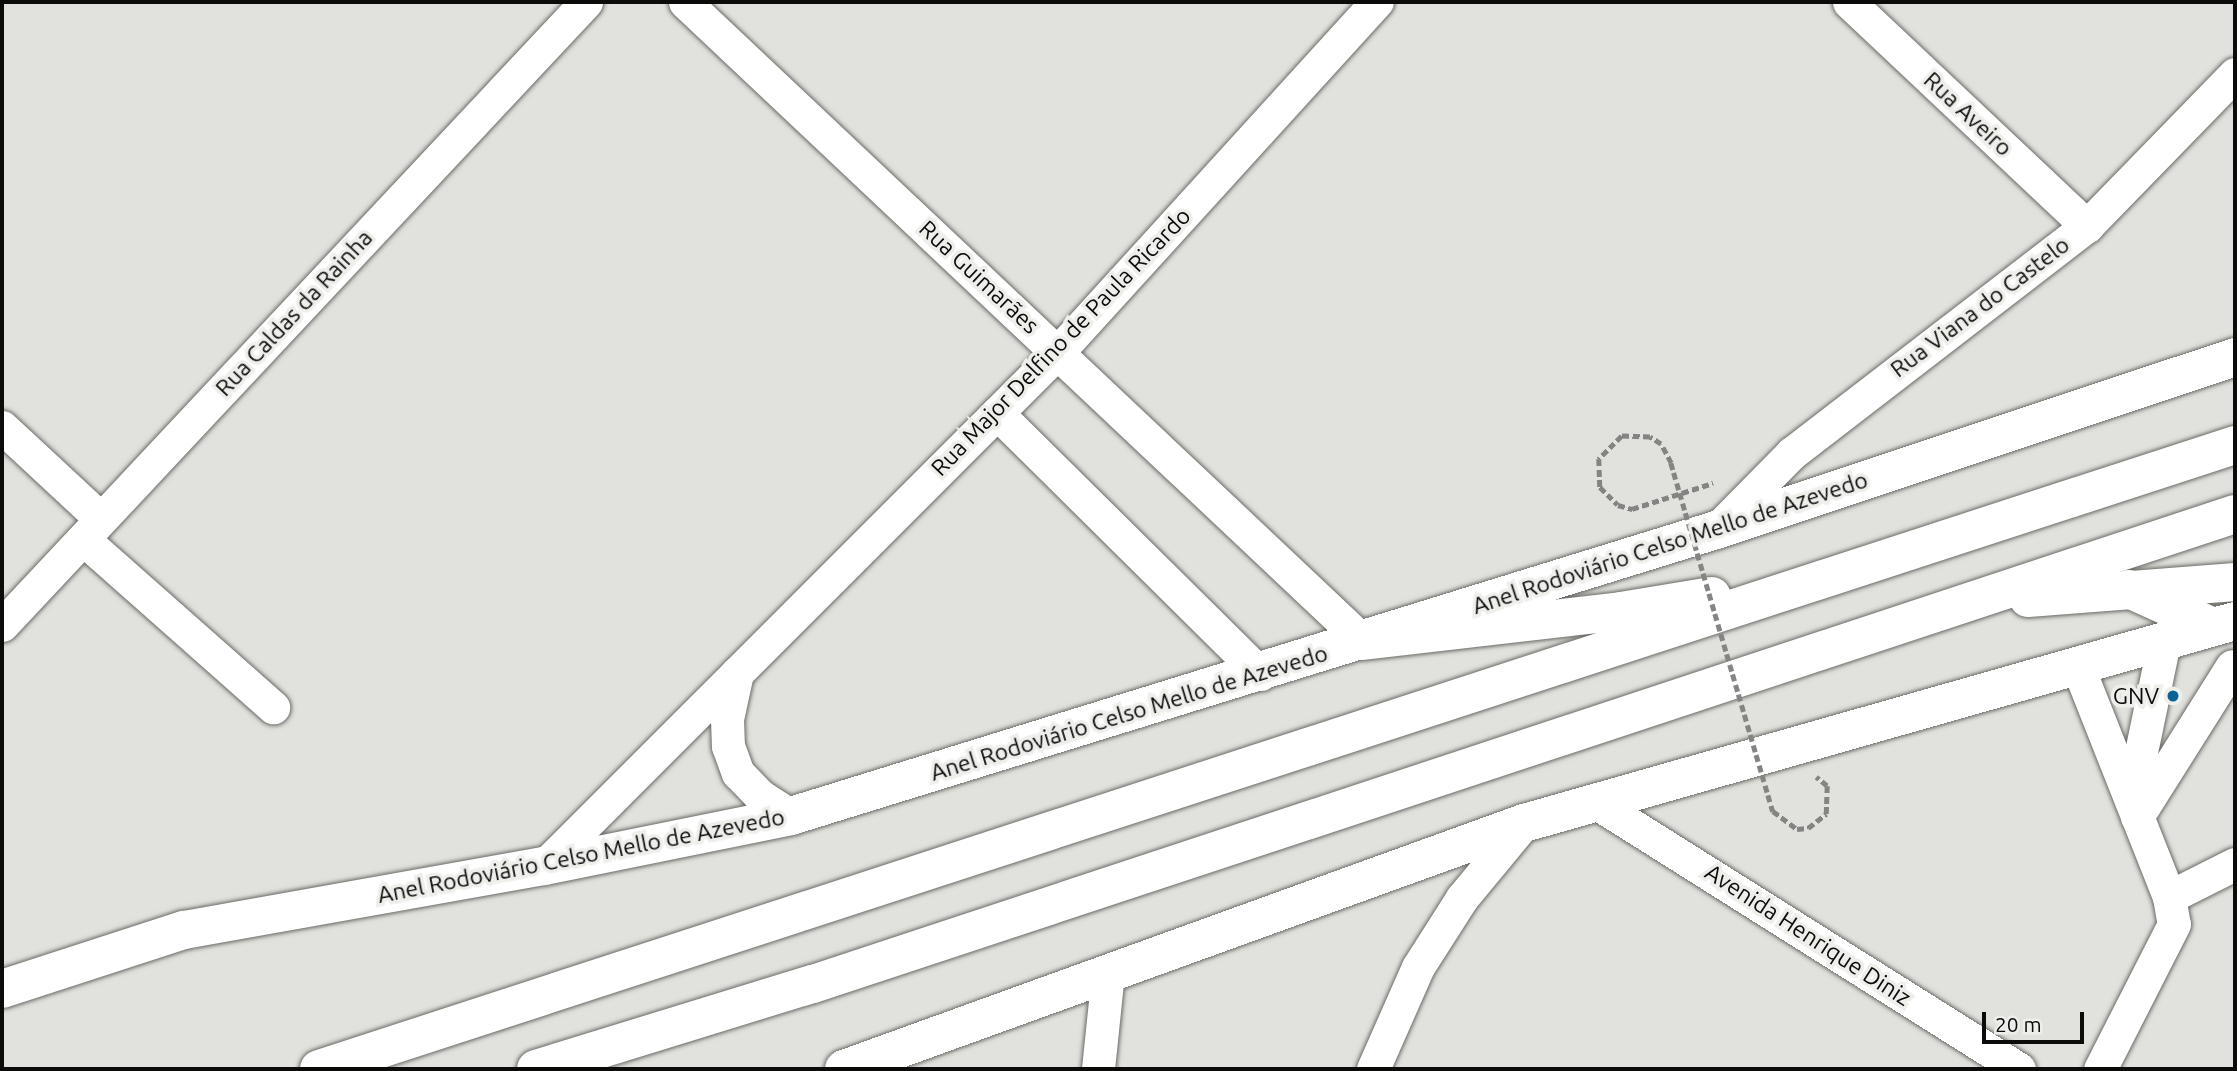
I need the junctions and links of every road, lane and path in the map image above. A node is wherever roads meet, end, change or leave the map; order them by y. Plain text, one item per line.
1 (586, 2) edge
2 (685, 2) edge
3 (1377, 2) edge
4 (1849, 2) edge
5 (2235, 74) edge
6 (2087, 226) junction
7 (1058, 352) junction
8 (2235, 357) edge
9 (997, 413) junction
10 (2, 427) edge
11 (2235, 445) edge
12 (1723, 479) dead end
13 (2235, 514) edge
14 (92, 529) junction
15 (1716, 530) junction
16 (1839, 575) junction
17 (2235, 582) edge
18 (2127, 588) junction
19 (1950, 607) junction
20 (2224, 624) edge
21 (2, 625) edge
22 (1363, 641) junction
23 (2164, 642) junction
24 (2078, 667) junction
25 (2233, 670) edge
26 (737, 673) junction
27 (1261, 674) junction
28 (272, 707) dead end
29 (1812, 772) dead end
30 (1595, 802) junction
31 (2134, 808) junction
32 (791, 816) junction
33 (1524, 823) junction
34 (2235, 864) edge
35 (544, 866) junction
36 (2169, 897) junction
37 (1108, 973) junction
38 (2, 989) edge
39 (319, 1069) edge
40 (536, 1069) edge
41 (844, 1069) edge
42 (1098, 1069) edge
43 (1373, 1069) edge
44 (2019, 1069) edge
45 (2100, 1069) edge

1 - 14 street, Rua Caldas da Rainha
2 - 7 street, Rua Guimarães
3 - 7 street, Rua Major Delfino de Paula Ricardo
4 - 6 street, Rua Aveiro
5 - 6 street, Rua Viana do Castelo
6 - 15 street, Rua Viana do Castelo
7 - 9 street, Rua Major Delfino de Paula Ricardo
7 - 22 street, Rua Guimarães
8 - 15 main road, Anel Rodoviário Celso Mello de Azevedo
9 - 26 street, Rua Major Delfino de Paula Ricardo
9 - 27 street
10 - 14 street
11 - 16 main road
12 - 29 path, bridge
13 - 19 main road
14 - 21 street, Rua Caldas da Rainha
14 - 28 street
15 - 22 main road, Anel Rodoviário Celso Mello de Azevedo
16 - 22 main road
16 - 39 main road
17 - 18 main road
18 - 19 main road
18 - 20 main road
19 - 40 main road
20 - 23 main road
20 - 25 street
22 - 27 main road, Anel Rodoviário Celso Mello de Azevedo
23 - 24 main road
23 - 31 street
24 - 30 main road
24 - 31 street
25 - 31 street
26 - 32 street
26 - 35 street, Rua Major Delfino de Paula Ricardo
27 - 32 main road, Anel Rodoviário Celso Mello de Azevedo
30 - 33 main road
30 - 44 street, Avenida Henrique Diniz
31 - 36 street
32 - 35 main road, Anel Rodoviário Celso Mello de Azevedo
33 - 37 main road
33 - 43 street
34 - 36 street
35 - 38 main road, Anel Rodoviário Celso Mello de Azevedo
36 - 45 street
37 - 41 main road
37 - 42 street

